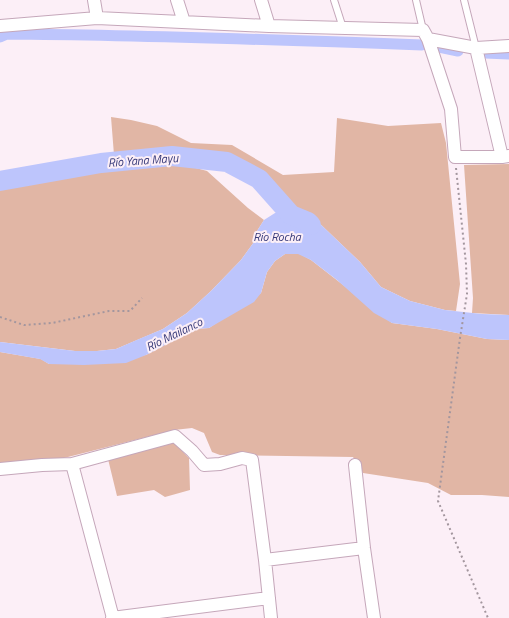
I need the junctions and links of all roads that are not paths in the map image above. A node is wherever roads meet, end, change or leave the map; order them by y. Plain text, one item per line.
1 (94, 0) edge
2 (177, 0) edge
3 (261, 0) edge
4 (334, 0) edge
5 (416, 0) edge
6 (464, 0) edge
7 (97, 18) junction
8 (184, 22) junction
9 (0, 26) edge
10 (270, 26) junction
11 (343, 28) junction
12 (425, 35) junction
13 (509, 46) edge
14 (476, 48) junction
15 (506, 156) edge
16 (72, 464) junction
17 (355, 465) dead end
18 (0, 469) edge
19 (364, 548) junction
20 (265, 560) junction
21 (269, 598) junction
22 (113, 618) edge
23 (271, 618) edge
24 (374, 618) edge

1 - 7 street
2 - 8 street
3 - 10 street
4 - 11 lane
5 - 12 lane
6 - 14 lane
7 - 8 street
7 - 9 street
8 - 10 street
10 - 11 street
11 - 12 street
12 - 14 street
12 - 15 street
13 - 14 street
14 - 15 street
16 - 18 street
16 - 20 street
16 - 22 street
17 - 19 street
19 - 20 street
19 - 24 street
20 - 21 street
21 - 22 street
21 - 23 street

